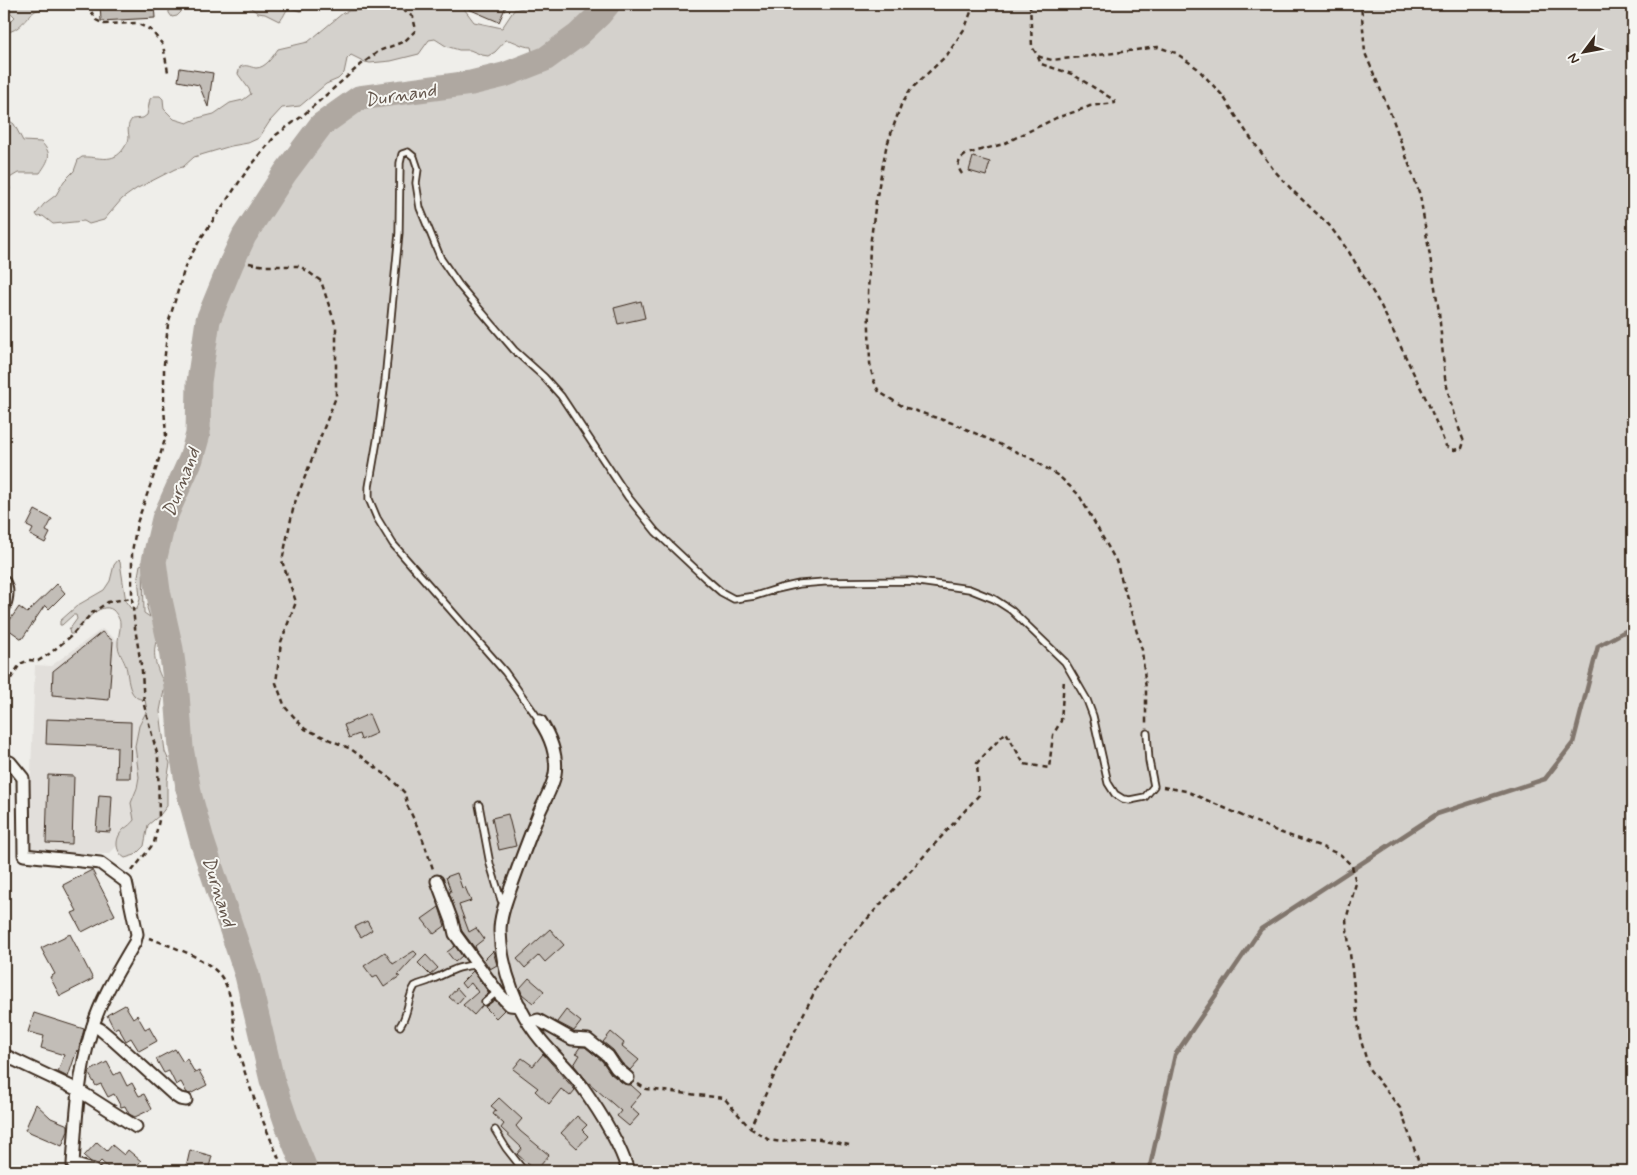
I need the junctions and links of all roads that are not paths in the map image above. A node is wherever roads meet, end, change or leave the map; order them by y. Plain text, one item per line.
1 (4, 582) edge
2 (4, 607) edge
3 (540, 720) joint
4 (1146, 733) road end
5 (4, 760) edge
6 (479, 806) dead end
7 (437, 881) road end
8 (506, 904) junction
9 (478, 965) junction
10 (497, 992) junction
11 (485, 1002) dead end
12 (520, 1006) junction
13 (529, 1023) junction
14 (400, 1026) dead end
15 (92, 1028) junction
16 (4, 1055) edge
17 (628, 1078) road end
18 (78, 1090) junction
19 (186, 1100) dead end
20 (136, 1127) dead end
21 (495, 1130) dead end
22 (95, 1171) edge
23 (524, 1171) edge
24 (628, 1171) edge

1 - 2 street
3 - 4 lane
3 - 8 street
5 - 15 street
6 - 8 lane
7 - 9 street
8 - 12 street
9 - 10 street
9 - 14 lane
10 - 11 lane
10 - 12 street
12 - 13 street
13 - 17 street
13 - 24 street
15 - 18 street
15 - 19 street
16 - 18 street
18 - 20 street
18 - 22 street
21 - 23 lane

